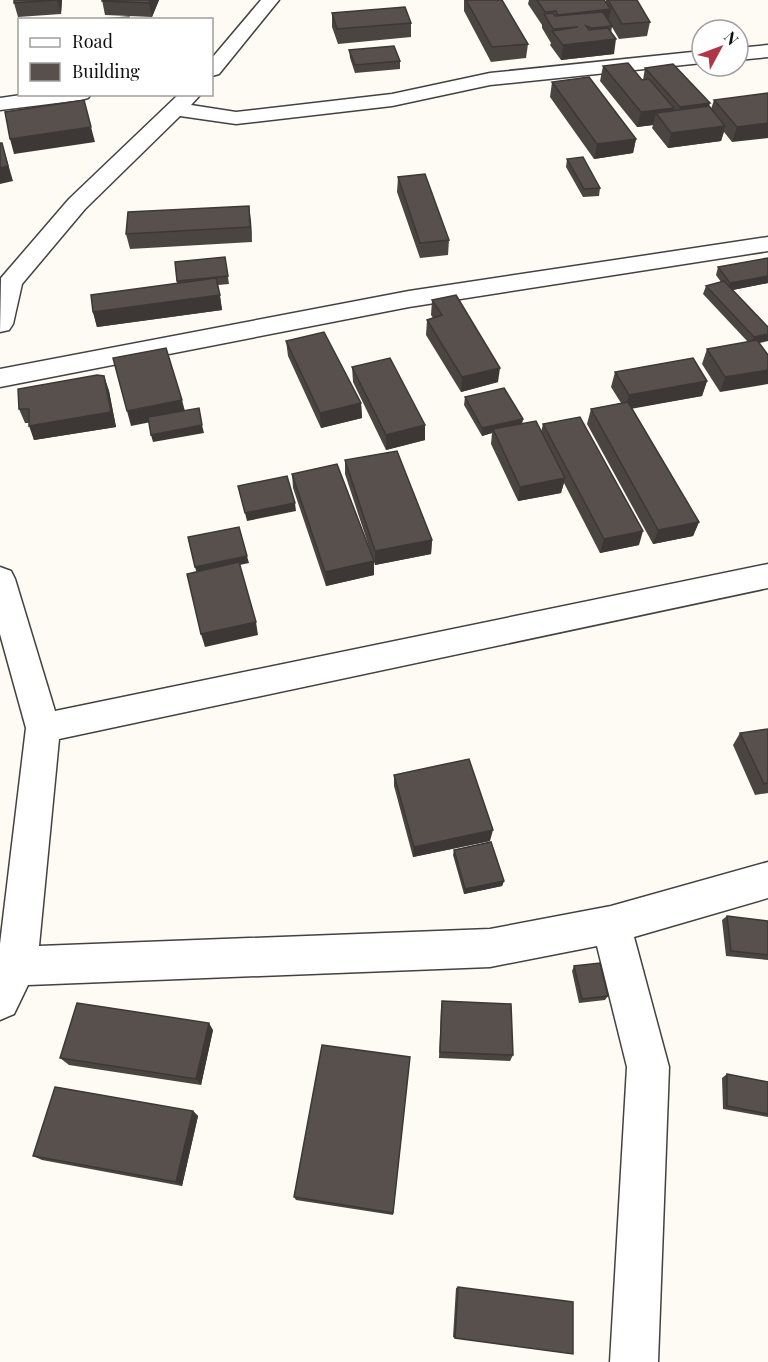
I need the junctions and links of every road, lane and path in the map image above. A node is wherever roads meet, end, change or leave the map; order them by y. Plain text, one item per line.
1 (270, 0) edge
2 (768, 51) edge
3 (750, 53) edge
4 (690, 58) edge
5 (213, 69) edge
6 (65, 96) edge
7 (183, 102) edge
8 (0, 104) edge
9 (768, 244) edge
10 (5, 284) edge
11 (0, 324) edge
12 (0, 378) edge
13 (768, 576) edge
14 (0, 579) edge
15 (43, 728) junction
16 (768, 880) edge
17 (611, 925) junction
18 (17, 966) junction
19 (0, 1000) edge
20 (634, 1362) edge

1 - 5 street
2 - 3 street
4 - 7 street
6 - 8 street
7 - 10 street
9 - 12 street
10 - 11 street
13 - 15 street
14 - 15 street
15 - 18 street
16 - 17 street
17 - 18 street
17 - 20 street
18 - 19 street

